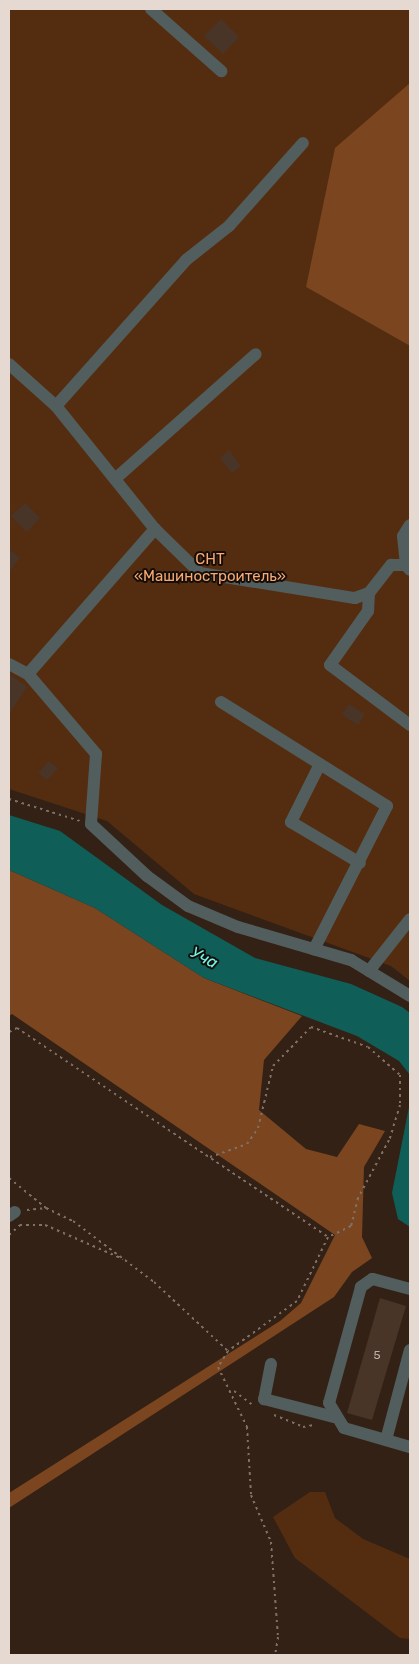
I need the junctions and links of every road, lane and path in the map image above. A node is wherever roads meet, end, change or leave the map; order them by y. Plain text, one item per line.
1 (150, 9) edge
2 (221, 70) dead end
3 (303, 143) dead end
4 (256, 354) dead end
5 (9, 364) edge
6 (56, 406) junction
7 (115, 479) junction
8 (410, 525) edge
9 (155, 529) junction
10 (408, 568) edge
11 (369, 593) junction
12 (9, 664) edge
13 (28, 674) junction
14 (220, 702) dead end
15 (410, 725) edge
16 (320, 764) junction
17 (9, 798) edge
18 (91, 824) junction
19 (360, 863) junction
20 (410, 919) edge
21 (314, 949) junction
22 (369, 971) junction
23 (410, 996) edge
24 (9, 1032) edge
25 (210, 1157) junction
26 (9, 1178) edge
27 (46, 1208) junction
28 (12, 1214) edge
29 (9, 1235) edge
30 (328, 1237) junction
31 (128, 1262) junction
32 (410, 1289) edge
33 (228, 1351) junction
34 (410, 1354) edge
35 (271, 1364) dead end
36 (334, 1417) junction
37 (386, 1440) junction
38 (410, 1447) edge
39 (275, 1655) edge

1 - 2 street
3 - 6 street
4 - 7 street
5 - 6 street
6 - 7 street
7 - 9 street
8 - 10 street
9 - 11 street
9 - 13 street
10 - 11 street
11 - 15 street
12 - 13 street
13 - 18 street
14 - 16 street
16 - 19 street
16 - 19 street
17 - 18 path
18 - 21 street
19 - 21 street
20 - 22 street
21 - 22 street
22 - 23 street
24 - 25 path
25 - 30 path
25 - 30 path
26 - 27 path
27 - 28 path
27 - 31 path
29 - 31 path
30 - 33 path
31 - 33 path
32 - 36 street
33 - 39 path
34 - 37 street
35 - 36 street
36 - 37 street
37 - 38 street

